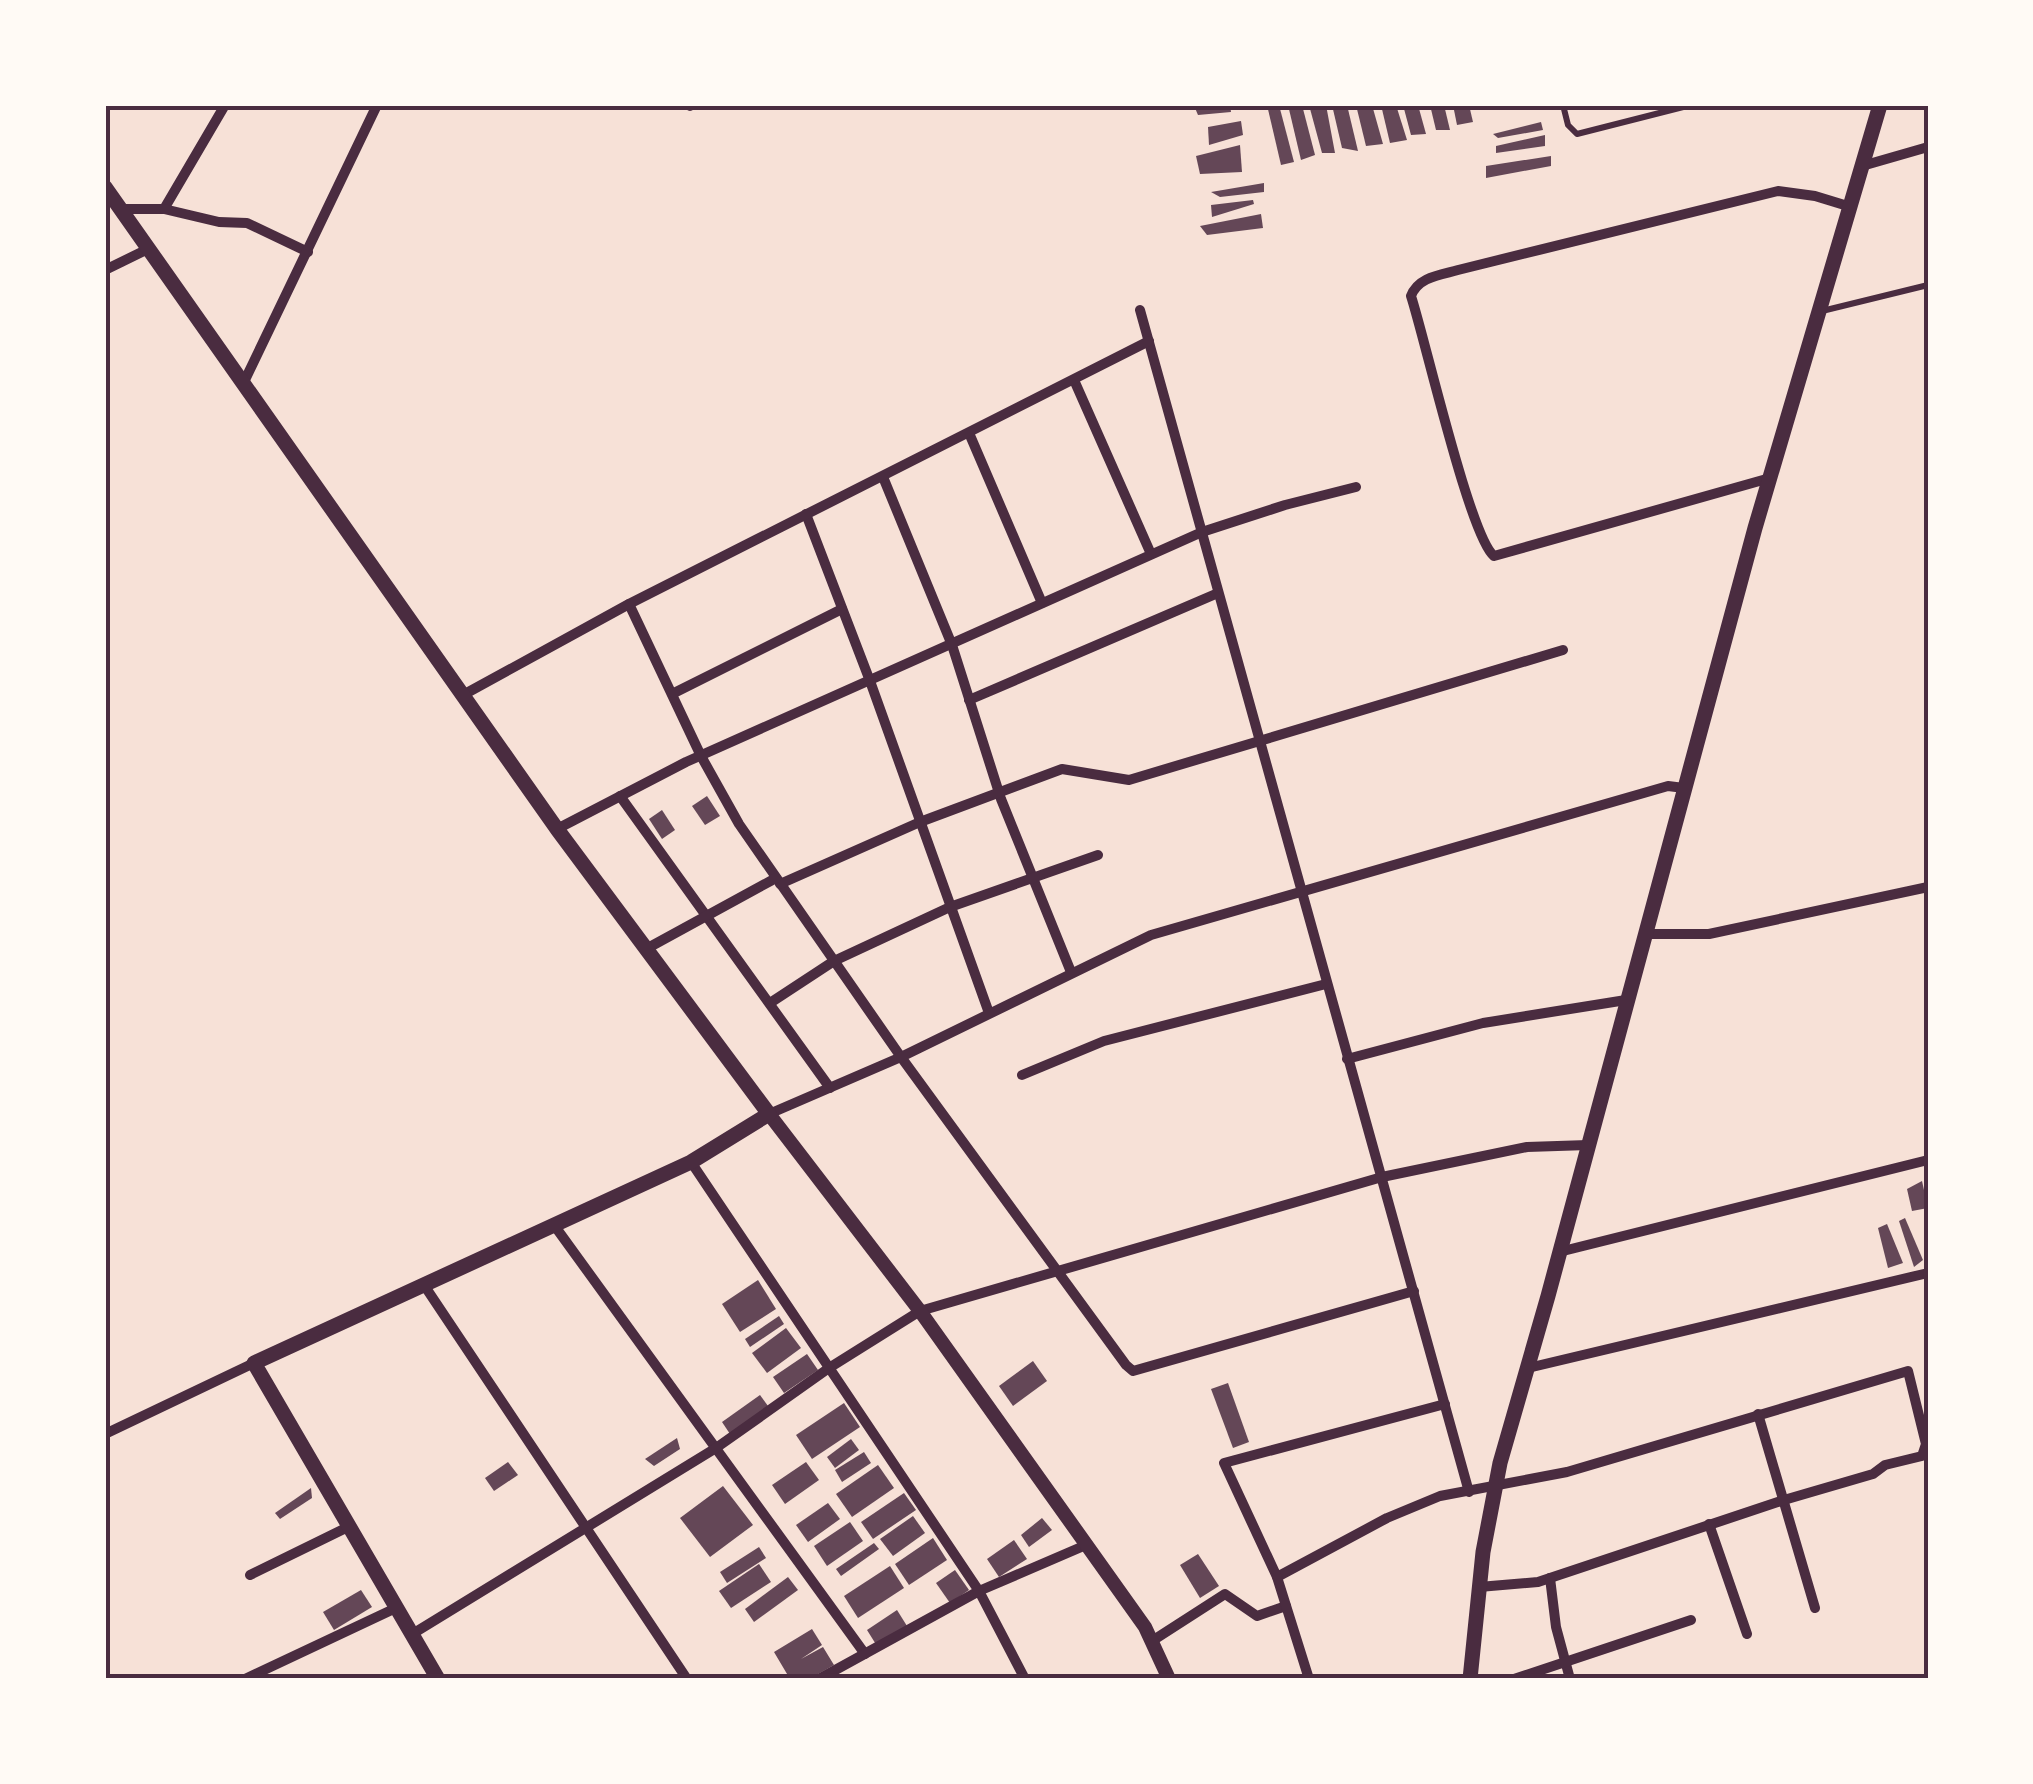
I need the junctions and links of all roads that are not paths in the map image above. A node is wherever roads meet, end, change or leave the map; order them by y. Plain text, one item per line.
1 (225, 105) edge
2 (377, 105) edge
3 (1563, 105) edge
4 (1692, 105) edge
5 (1880, 105) edge
6 (1928, 147) edge
7 (1862, 166) junction
8 (105, 187) edge
9 (1850, 207) junction
10 (121, 209) junction
11 (164, 209) junction
12 (150, 248) junction
13 (308, 252) junction
14 (105, 270) edge
15 (1928, 285) edge
16 (1140, 310) dead end
17 (1820, 312) junction
18 (1149, 341) junction
19 (1074, 380) junction
20 (244, 382) junction
21 (969, 433) junction
22 (883, 477) junction
23 (1770, 478) junction
24 (1356, 487) dead end
25 (806, 514) junction
26 (1202, 532) junction
27 (1151, 554) junction
28 (1218, 593) junction
29 (630, 604) junction
30 (1042, 604) junction
31 (842, 609) junction
32 (952, 644) junction
33 (1563, 650) dead end
34 (870, 681) junction
35 (674, 693) junction
36 (463, 694) junction
37 (970, 700) junction
38 (1259, 739) junction
39 (701, 756) junction
40 (1684, 788) junction
41 (999, 791) junction
42 (620, 796) junction
43 (920, 822) junction
44 (557, 829) junction
45 (1098, 855) dead end
46 (1033, 877) junction
47 (778, 882) junction
48 (1928, 887) edge
49 (1301, 892) junction
50 (950, 907) junction
51 (706, 914) junction
52 (1644, 934) junction
53 (646, 949) junction
54 (834, 961) junction
55 (1072, 972) junction
56 (1326, 984) junction
57 (1626, 1000) junction
58 (770, 1003) junction
59 (990, 1013) junction
60 (902, 1057) junction
61 (1347, 1060) junction
62 (1022, 1075) dead end
63 (830, 1088) junction
64 (769, 1114) junction
65 (1588, 1145) junction
66 (1928, 1160) edge
67 (691, 1162) junction
68 (1382, 1178) junction
69 (554, 1225) junction
70 (1559, 1252) junction
71 (1059, 1270) junction
72 (1928, 1273) edge
73 (424, 1285) junction
74 (1414, 1291) junction
75 (920, 1310) junction
76 (254, 1363) junction
77 (829, 1368) junction
78 (1528, 1368) junction
79 (1445, 1404) junction
80 (1758, 1414) junction
81 (105, 1434) edge
82 (716, 1448) junction
83 (1495, 1488) junction
84 (1469, 1492) junction
85 (1784, 1500) junction
86 (1709, 1524) junction
87 (350, 1526) junction
88 (586, 1528) junction
89 (1086, 1544) junction
90 (250, 1575) dead end
91 (1277, 1577) junction
92 (1550, 1578) junction
93 (105, 1585) edge
94 (1479, 1587) junction
95 (979, 1591) junction
96 (398, 1606) junction
97 (1286, 1606) junction
98 (1815, 1608) dead end
99 (105, 1611) edge
100 (1692, 1620) dead end
101 (414, 1633) junction
102 (1747, 1634) dead end
103 (1152, 1642) junction
104 (865, 1654) junction
105 (1566, 1664) junction
106 (245, 1679) edge
107 (438, 1679) edge
108 (687, 1679) edge
109 (819, 1679) edge
110 (1025, 1679) edge
111 (1169, 1679) edge
112 (1309, 1679) edge
113 (1470, 1679) edge
114 (1514, 1679) edge
115 (1570, 1679) edge

1 - 11 street
2 - 13 street
3 - 4 lane
5 - 7 main road
6 - 7 street
7 - 9 main road
8 - 10 main road
9 - 17 main road
9 - 23 street
10 - 11 street
10 - 12 main road
11 - 13 street
12 - 14 street
12 - 20 main road
13 - 20 street
15 - 17 lane
16 - 18 street
17 - 23 main road
18 - 19 street
18 - 26 street
19 - 21 street
19 - 27 street
20 - 36 main road
21 - 22 street
21 - 30 street
22 - 25 street
22 - 32 street
23 - 40 main road
24 - 26 street
25 - 29 street
25 - 31 street
26 - 27 street
26 - 28 street
27 - 30 street
28 - 37 street
28 - 38 street
29 - 35 street
29 - 36 street
30 - 32 street
31 - 34 street
31 - 35 street
32 - 34 street
32 - 37 street
33 - 38 street
34 - 39 street
34 - 43 street
35 - 39 street
36 - 44 main road
37 - 41 street
38 - 41 street
38 - 49 street
39 - 42 street
39 - 47 street
40 - 49 street
40 - 52 main road
41 - 43 street
41 - 46 street
42 - 44 street
42 - 51 street
43 - 47 street
43 - 50 street
44 - 53 main road
45 - 46 street
46 - 50 street
46 - 55 street
47 - 51 street
47 - 54 street
48 - 52 street
49 - 55 street
49 - 56 street
50 - 54 street
50 - 59 street
51 - 53 street
51 - 58 street
52 - 57 main road
53 - 64 main road
54 - 58 street
54 - 60 street
55 - 59 street
56 - 61 street
56 - 62 street
57 - 61 street
57 - 65 main road
58 - 63 street
59 - 60 street
60 - 63 street
60 - 71 street
61 - 68 street
63 - 64 street
64 - 67 main road
64 - 75 street
65 - 68 street
65 - 70 main road
66 - 70 street
67 - 69 main road
67 - 77 street
68 - 71 street
68 - 74 street
69 - 73 main road
69 - 82 street
70 - 78 main road
71 - 74 street
71 - 75 street
72 - 78 street
73 - 76 main road
73 - 88 street
74 - 79 street
75 - 77 street
75 - 89 street
76 - 81 street
76 - 87 main road
77 - 82 street
77 - 95 street
78 - 83 main road
79 - 84 street
79 - 91 street
80 - 83 street
80 - 85 street
80 - 85 street
82 - 88 street
82 - 104 street
83 - 84 street
83 - 94 main road
84 - 91 street
85 - 86 street
85 - 98 street
86 - 92 street
86 - 102 street
87 - 90 street
87 - 96 main road
88 - 101 street
88 - 108 street
89 - 95 street
89 - 103 street
91 - 97 street
92 - 94 street
92 - 105 street
93 - 99 street
94 - 113 main road
95 - 104 street
95 - 110 street
96 - 101 main road
96 - 106 street
97 - 103 street
97 - 112 street
100 - 105 street
101 - 107 main road
103 - 111 street
104 - 109 street
105 - 114 street
105 - 115 street

